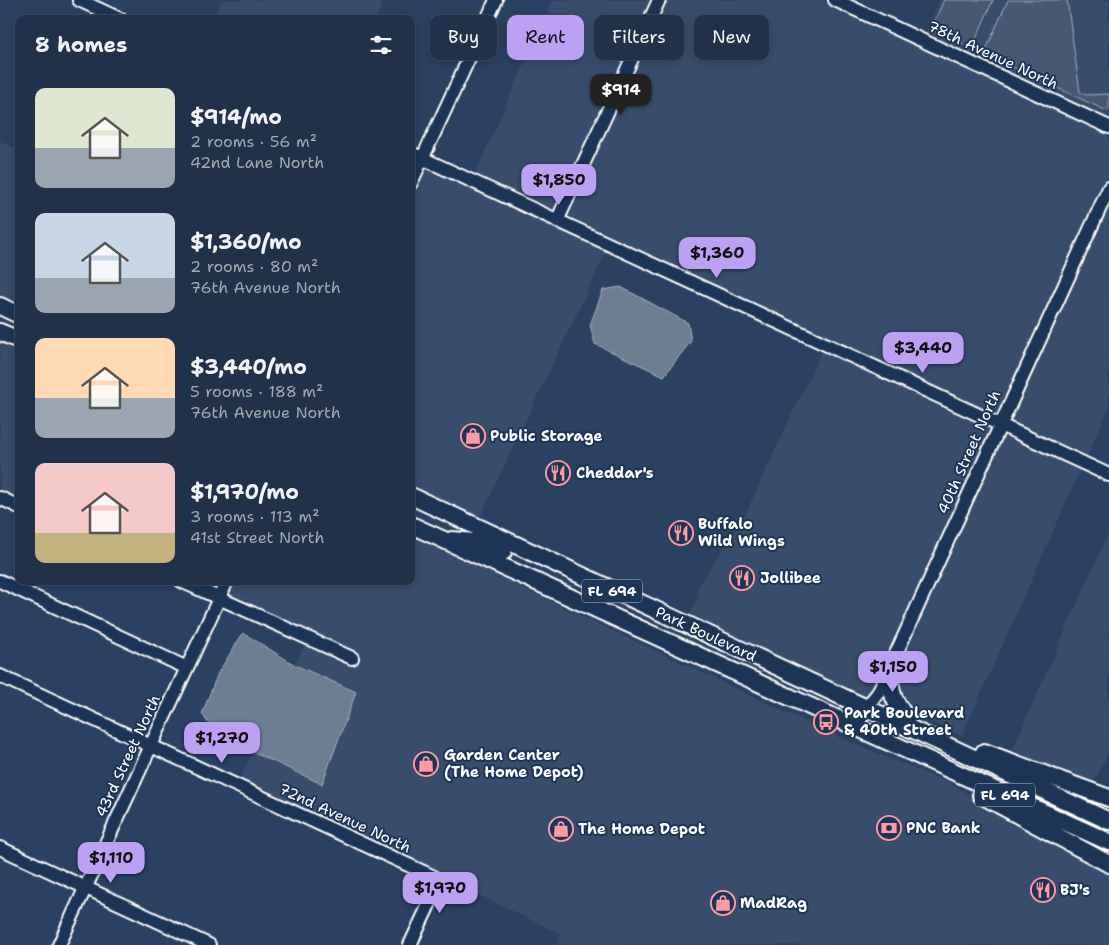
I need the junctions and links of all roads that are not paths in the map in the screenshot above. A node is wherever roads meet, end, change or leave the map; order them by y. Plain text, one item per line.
1 (79, 0) edge
2 (496, 0) edge
3 (659, 0) edge
4 (840, 1) edge
5 (111, 15) edge
6 (1109, 127) edge
7 (417, 156) edge
8 (1109, 188) edge
9 (558, 221) junction
10 (0, 306) edge
11 (15, 313) edge
12 (0, 323) edge
13 (15, 325) edge
14 (0, 332) edge
15 (15, 338) edge
16 (999, 424) junction
17 (1109, 475) edge
18 (0, 498) edge
19 (415, 498) edge
20 (15, 505) edge
21 (415, 527) edge
22 (438, 538) junction
23 (573, 572) junction
24 (0, 581) edge
25 (189, 585) edge
26 (225, 585) edge
27 (567, 597) junction
28 (219, 599) junction
29 (737, 648) junction
30 (352, 658) dead end
31 (892, 661) junction
32 (187, 668) junction
33 (0, 676) edge
34 (866, 708) junction
35 (907, 718) junction
36 (856, 729) junction
37 (151, 746) junction
38 (901, 749) junction
39 (1109, 798) edge
40 (1109, 821) edge
41 (1109, 842) edge
42 (0, 848) edge
43 (1109, 864) edge
44 (86, 887) junction
45 (59, 945) edge
46 (209, 945) edge
47 (410, 945) edge

1 - 5 street
2 - 7 street
3 - 9 street
4 - 6 street, 78th Avenue North
7 - 9 street
8 - 16 street, 40th Street North
9 - 16 street
10 - 11 main road
12 - 13 main road
14 - 15 main road
16 - 17 street
16 - 31 street, 40th Street North
18 - 20 street
19 - 23 main road, Park Boulevard / FL 694
21 - 22 main road, Park Boulevard / FL 694
22 - 23 main road
22 - 27 main road, Park Boulevard / FL 694
23 - 29 main road, Park Boulevard / FL 694
24 - 32 street
25 - 28 street
26 - 28 street, 43rd Street North
27 - 29 main road
27 - 36 main road, Park Boulevard / FL 694
28 - 30 street
28 - 32 street, 43rd Street North
29 - 34 main road, Park Boulevard / FL 694
31 - 34 street, 40th Street North
31 - 35 main road
32 - 37 street, 43rd Street North
33 - 37 street, 72nd Avenue North
34 - 35 main road
34 - 36 street, 40th Street North
34 - 40 main road, FL 694
35 - 39 main road
36 - 38 main road, FL 694
37 - 44 street, 43rd Street North
37 - 47 street, 72nd Avenue North
38 - 41 main road, FL 694
38 - 43 main road
42 - 44 street
44 - 45 street, 43rd Street North
44 - 46 street

